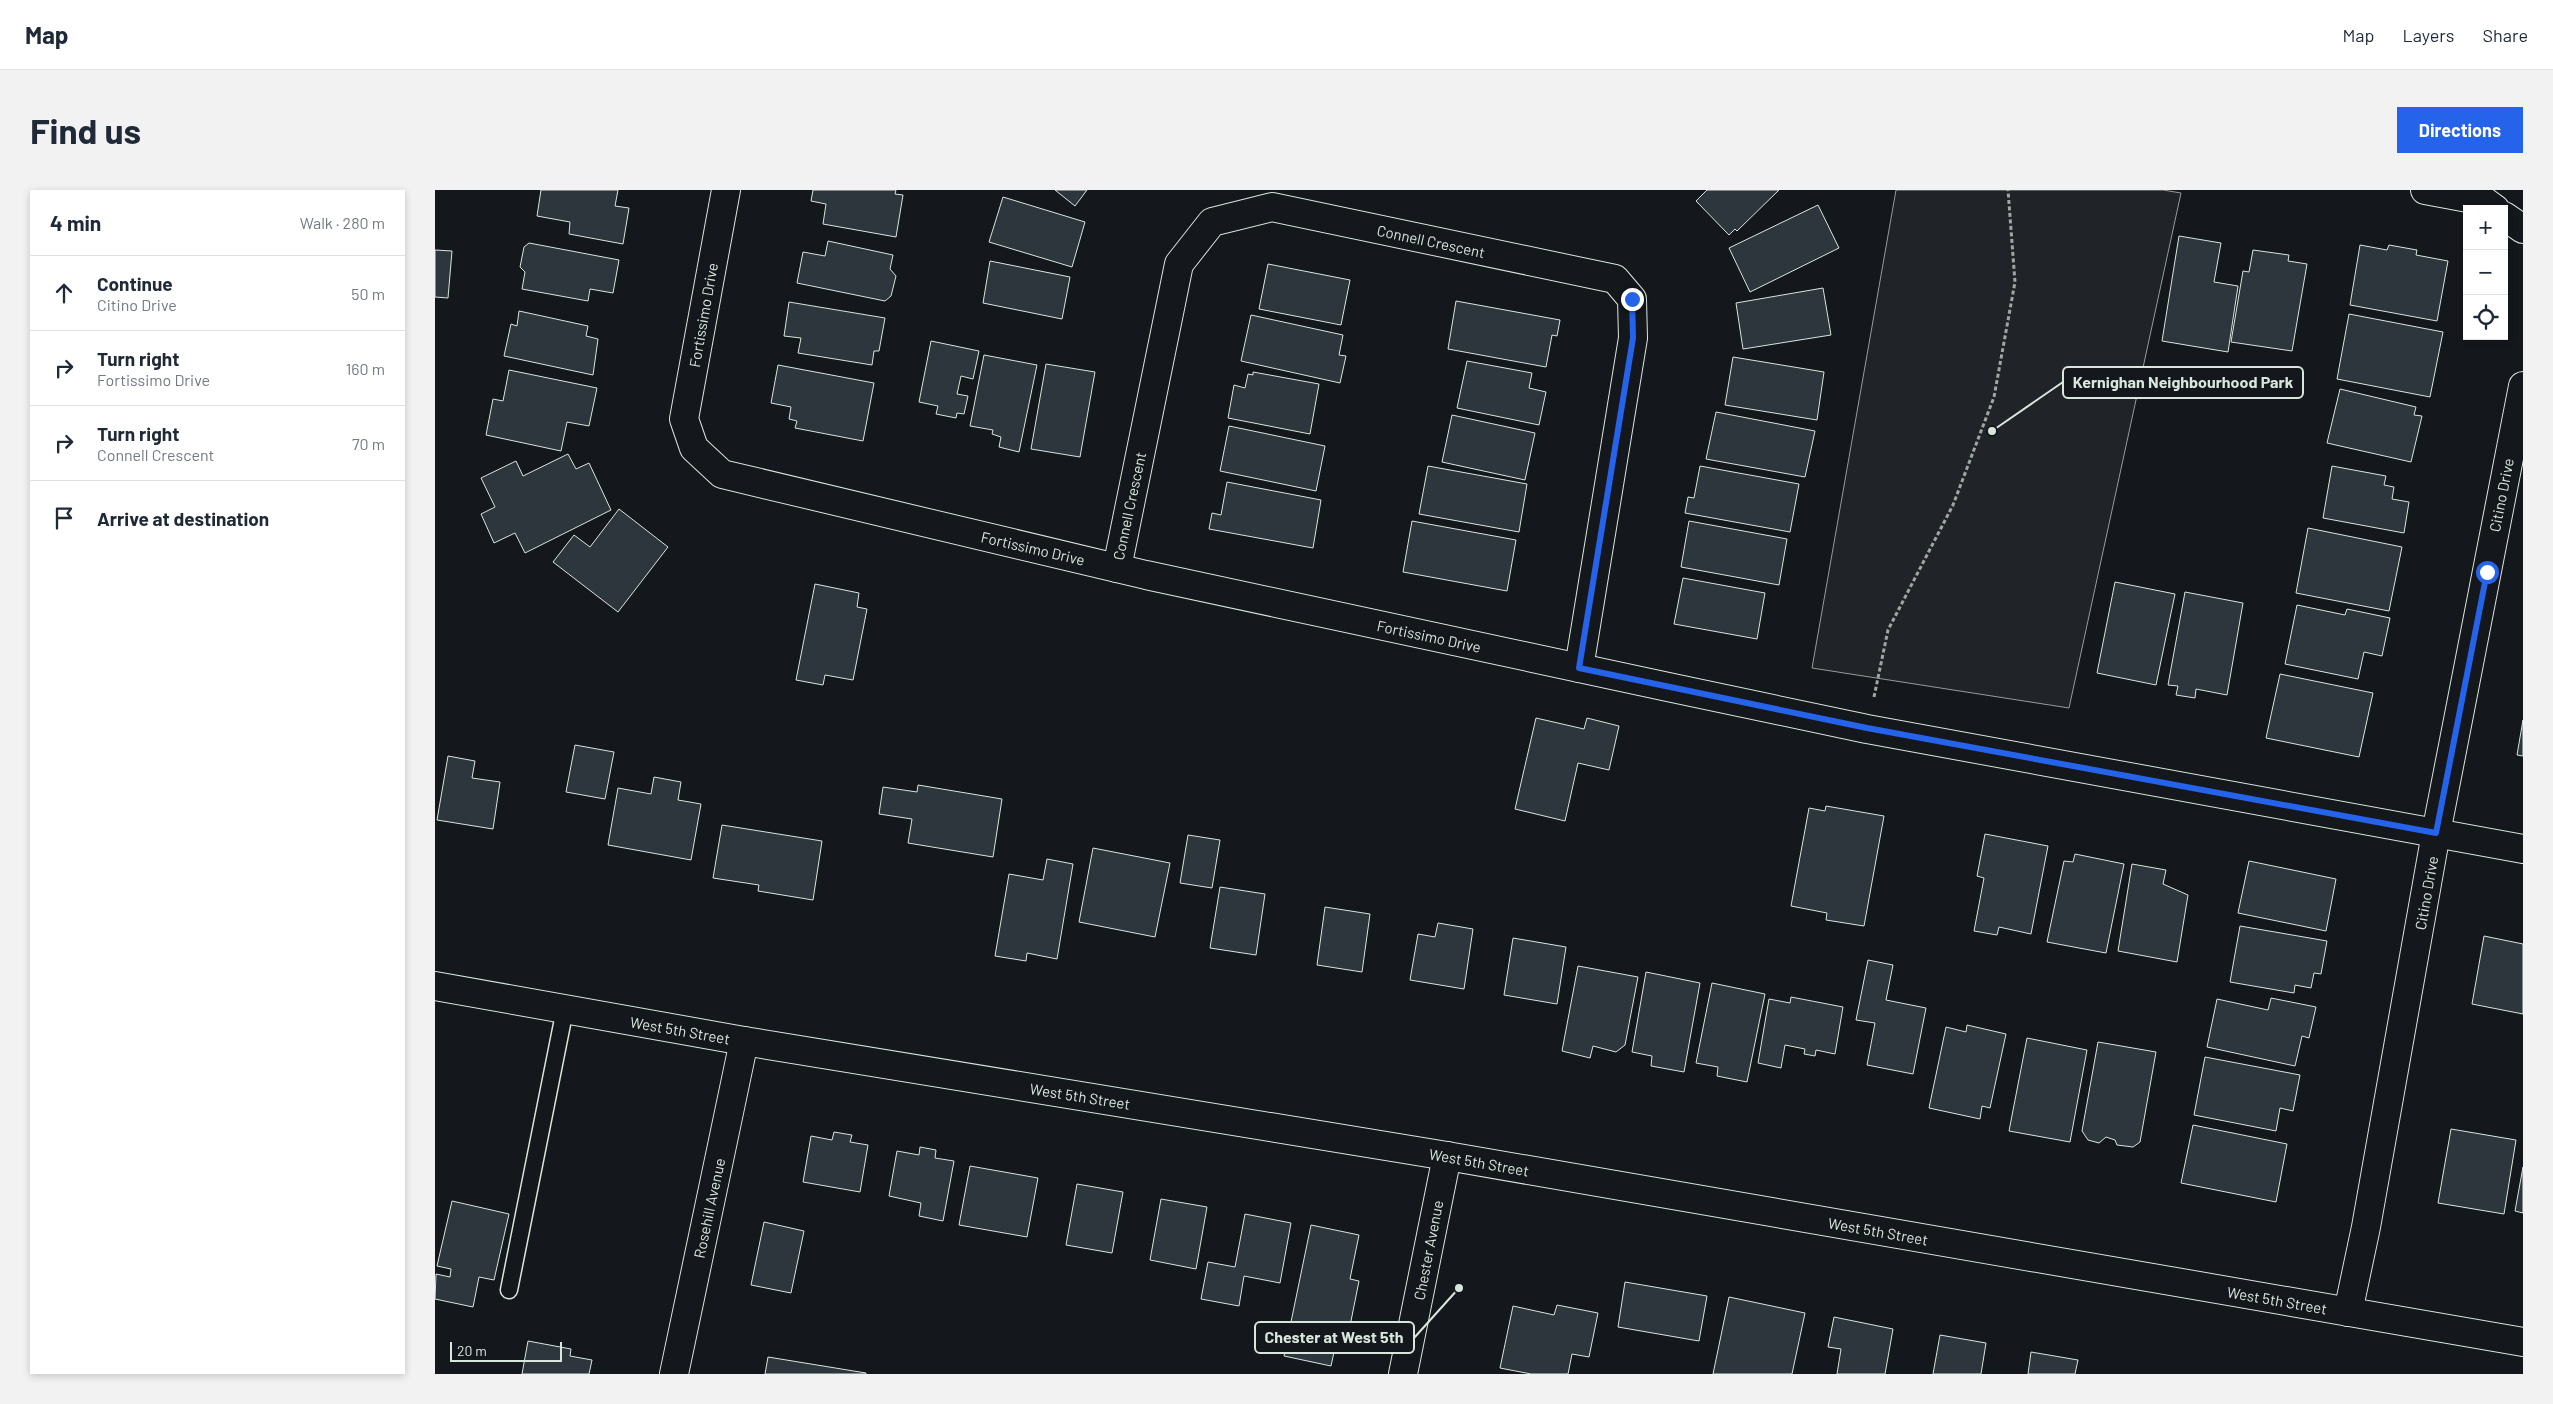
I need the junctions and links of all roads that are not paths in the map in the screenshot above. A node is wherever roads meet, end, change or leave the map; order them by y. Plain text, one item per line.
1 (726, 190) edge
2 (2425, 190) edge
3 (2490, 205) edge
4 (2508, 219) edge
5 (2523, 229) edge
6 (2523, 386) edge
7 (2519, 421) edge
8 (1117, 568) junction
9 (1579, 668) junction
10 (2436, 833) junction
11 (2523, 849) edge
12 (435, 986) edge
13 (565, 1009) junction
14 (744, 1042) junction
15 (1447, 1156) junction
16 (509, 1290) dead end
17 (2348, 1312) junction
18 (2523, 1342) edge
19 (674, 1374) edge
20 (1403, 1374) edge

1 - 8 street, Fortissimo Drive
2 - 3 street
4 - 5 street
6 - 7 street, Citino Drive
7 - 10 street, Citino Drive
8 - 9 street, Fortissimo Drive
8 - 9 street, Connell Crescent
9 - 10 street, Fortissimo Drive
10 - 11 street, Fortissimo Drive
10 - 17 street, Citino Drive
12 - 13 street, West 5th Street
13 - 14 street, West 5th Street
13 - 16 lane
14 - 15 street, West 5th Street
14 - 19 street, Rosehill Avenue
15 - 17 street, West 5th Street
15 - 20 street, Chester Avenue
17 - 18 street, West 5th Street

